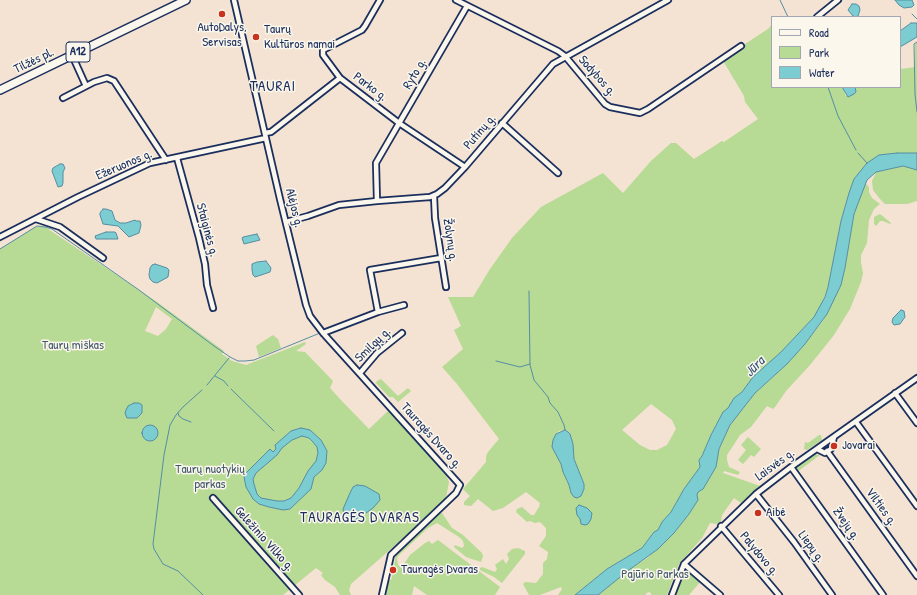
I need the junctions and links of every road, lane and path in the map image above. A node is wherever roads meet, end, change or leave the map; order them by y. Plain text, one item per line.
1 (186, 0) edge
2 (234, 0) edge
3 (380, 0) edge
4 (456, 0) edge
5 (668, 0) edge
6 (838, 0) edge
7 (467, 6) junction
8 (817, 16) edge
9 (741, 46) dead end
10 (72, 55) junction
11 (565, 56) junction
12 (340, 78) junction
13 (86, 86) junction
14 (0, 90) edge
15 (63, 98) dead end
16 (399, 123) junction
17 (502, 123) junction
18 (266, 136) junction
19 (177, 158) junction
20 (166, 160) junction
21 (465, 167) junction
22 (558, 173) dead end
23 (434, 196) junction
24 (377, 200) junction
25 (35, 219) junction
26 (286, 222) junction
27 (0, 237) edge
28 (103, 258) dead end
29 (441, 258) junction
30 (446, 287) dead end
31 (404, 305) dead end
32 (213, 308) dead end
33 (378, 312) junction
34 (323, 333) junction
35 (402, 333) dead end
36 (360, 373) junction
37 (917, 378) edge
38 (895, 393) junction
39 (856, 422) junction
40 (917, 423) edge
41 (834, 437) junction
42 (817, 449) junction
43 (827, 451) junction
44 (791, 467) junction
45 (756, 494) junction
46 (213, 498) dead end
47 (917, 506) edge
48 (721, 526) junction
49 (684, 564) junction
50 (917, 576) edge
51 (299, 595) edge
52 (382, 595) edge
53 (672, 595) edge
54 (720, 595) edge
55 (779, 595) edge
56 (832, 595) edge
57 (883, 595) edge

1 - 10 highway, Tilžės pl. / A12
2 - 18 street, Alėjos g.
3 - 12 street
4 - 7 street, Sodybos g.
5 - 11 street, Putinų g.
6 - 8 street
7 - 11 street, Sodybos g.
7 - 16 street, Ryto g.
9 - 11 street, Sodybos g.
10 - 13 street
10 - 14 highway, Tilžės pl. / A12
11 - 17 street, Putinų g.
12 - 16 street, Parko g.
12 - 18 street, Parko g.
13 - 15 street
13 - 20 street
16 - 21 street, Parko g.
16 - 24 street, Ryto g.
17 - 21 street, Putinų g.
17 - 22 street
18 - 19 street, Ežeruonos g.
18 - 26 street, Alėjos g.
19 - 20 street, Ežeruonos g.
19 - 32 street, Staiginės g.
20 - 25 street, Ežeruonos g.
21 - 23 street, Putinų g.
23 - 24 street
23 - 29 street, Žolynų g.
24 - 26 street
25 - 27 street, Ežeruonos g.
25 - 28 street
26 - 34 street, Alėjos g.
29 - 30 street, Žolynų g.
29 - 33 street
31 - 33 street
33 - 34 street
34 - 36 street, Tauragės Dvaro g.
35 - 36 street, Smilgų g.
36 - 52 street, Tauragės Dvaro g.
37 - 38 street, Laisvės g.
38 - 39 street, Laisvės g.
38 - 40 street
39 - 41 street, Laisvės g.
39 - 47 street
41 - 42 street, Laisvės g.
41 - 43 street
42 - 43 street
42 - 44 street, Laisvės g.
43 - 50 street, Vilties g.
44 - 45 street, Laisvės g.
44 - 57 street, Žvejų g.
45 - 48 street, Laisvės g.
45 - 56 street, Liepų g.
46 - 51 street, Geležinio Vilko g.
48 - 49 street, Laisvės g.
48 - 55 street, Palydovo g.
49 - 53 street, Laisvės g.
49 - 54 street

